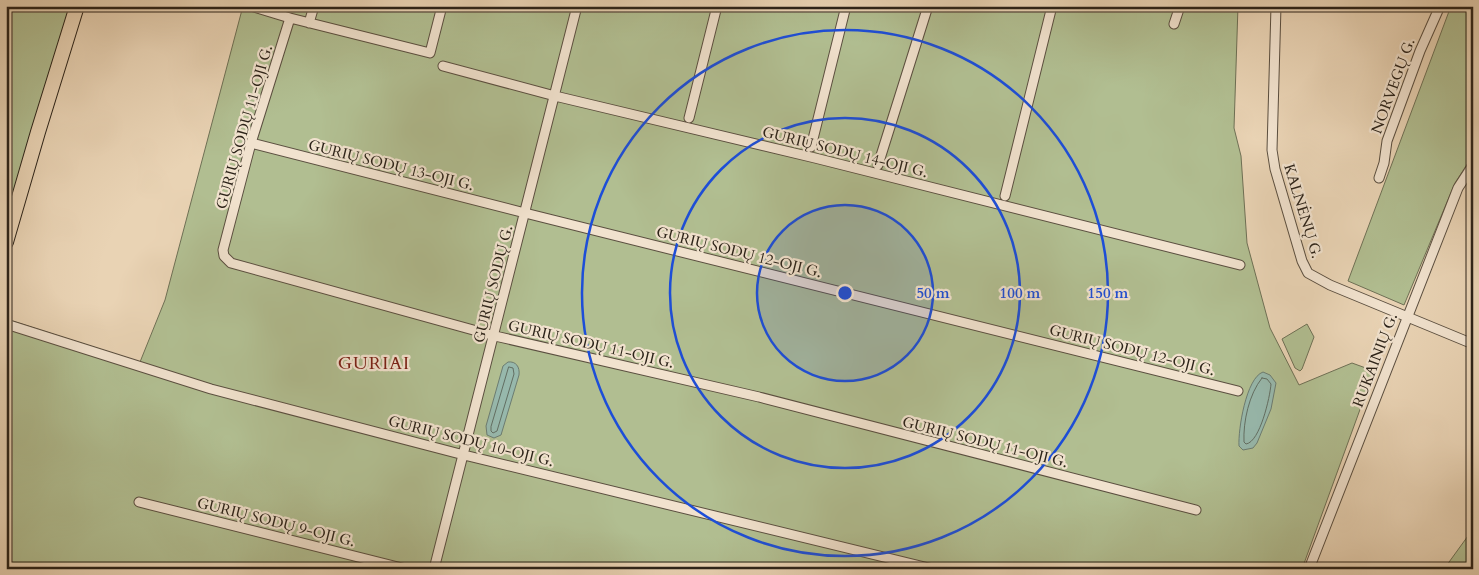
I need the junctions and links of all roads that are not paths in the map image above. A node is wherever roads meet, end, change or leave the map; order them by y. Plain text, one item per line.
1 (77, 6) edge
2 (251, 6) edge
3 (314, 6) edge
4 (442, 6) edge
5 (577, 6) edge
6 (717, 6) edge
7 (846, 6) edge
8 (928, 6) edge
9 (1052, 6) edge
10 (1180, 6) edge
11 (1276, 6) edge
12 (1440, 6) edge
13 (290, 18) junction
14 (309, 23) junction
15 (1174, 24) dead end
16 (444, 66) dead end
17 (556, 96) junction
18 (689, 118) dead end
19 (251, 143) junction
20 (811, 147) dead end
21 (878, 165) dead end
22 (1473, 165) edge
23 (1379, 178) dead end
24 (1005, 196) dead end
25 (525, 213) junction
26 (6, 242) edge
27 (1240, 265) dead end
28 (1407, 316) junction
29 (6, 324) edge
30 (495, 336) junction
31 (1473, 344) edge
32 (1238, 391) dead end
33 (464, 454) junction
34 (139, 502) dead end
35 (1196, 510) dead end
36 (406, 569) edge
37 (434, 569) edge
38 (933, 569) edge
39 (1308, 569) edge

1 - 26 main road
2 - 13 street
3 - 14 street
4 - 14 street
5 - 17 street, GURIŲ SODŲ G.
6 - 18 street
7 - 20 street
8 - 21 street
9 - 24 street
10 - 15 street
11 - 28 street, KALNĖNŲ G.
12 - 23 street, NORVEGŲ G.
13 - 14 street
13 - 19 street, GURIŲ SODŲ 11-OJI G.
16 - 17 street, GURIŲ SODŲ 14-OJI G.
17 - 25 street, GURIŲ SODŲ G.
17 - 27 street, GURIŲ SODŲ 14-OJI G.
19 - 25 street, GURIŲ SODŲ 13-OJI G.
19 - 30 street, GURIŲ SODŲ 11-OJI G.
22 - 28 street, RUKAINIŲ G.
25 - 30 street, GURIŲ SODŲ G.
25 - 32 street, GURIŲ SODŲ 12-OJI G.
28 - 31 street, KALNĖNŲ G.
28 - 39 street, RUKAINIŲ G.
29 - 33 street, GURIŲ SODŲ 10-OJI G.
30 - 33 street, GURIŲ SODŲ G.
30 - 35 street, GURIŲ SODŲ 11-OJI G.
33 - 37 street, GURIŲ SODŲ G.
33 - 38 street, GURIŲ SODŲ 10-OJI G.
34 - 36 street, GURIŲ SODŲ 9-OJI G.

